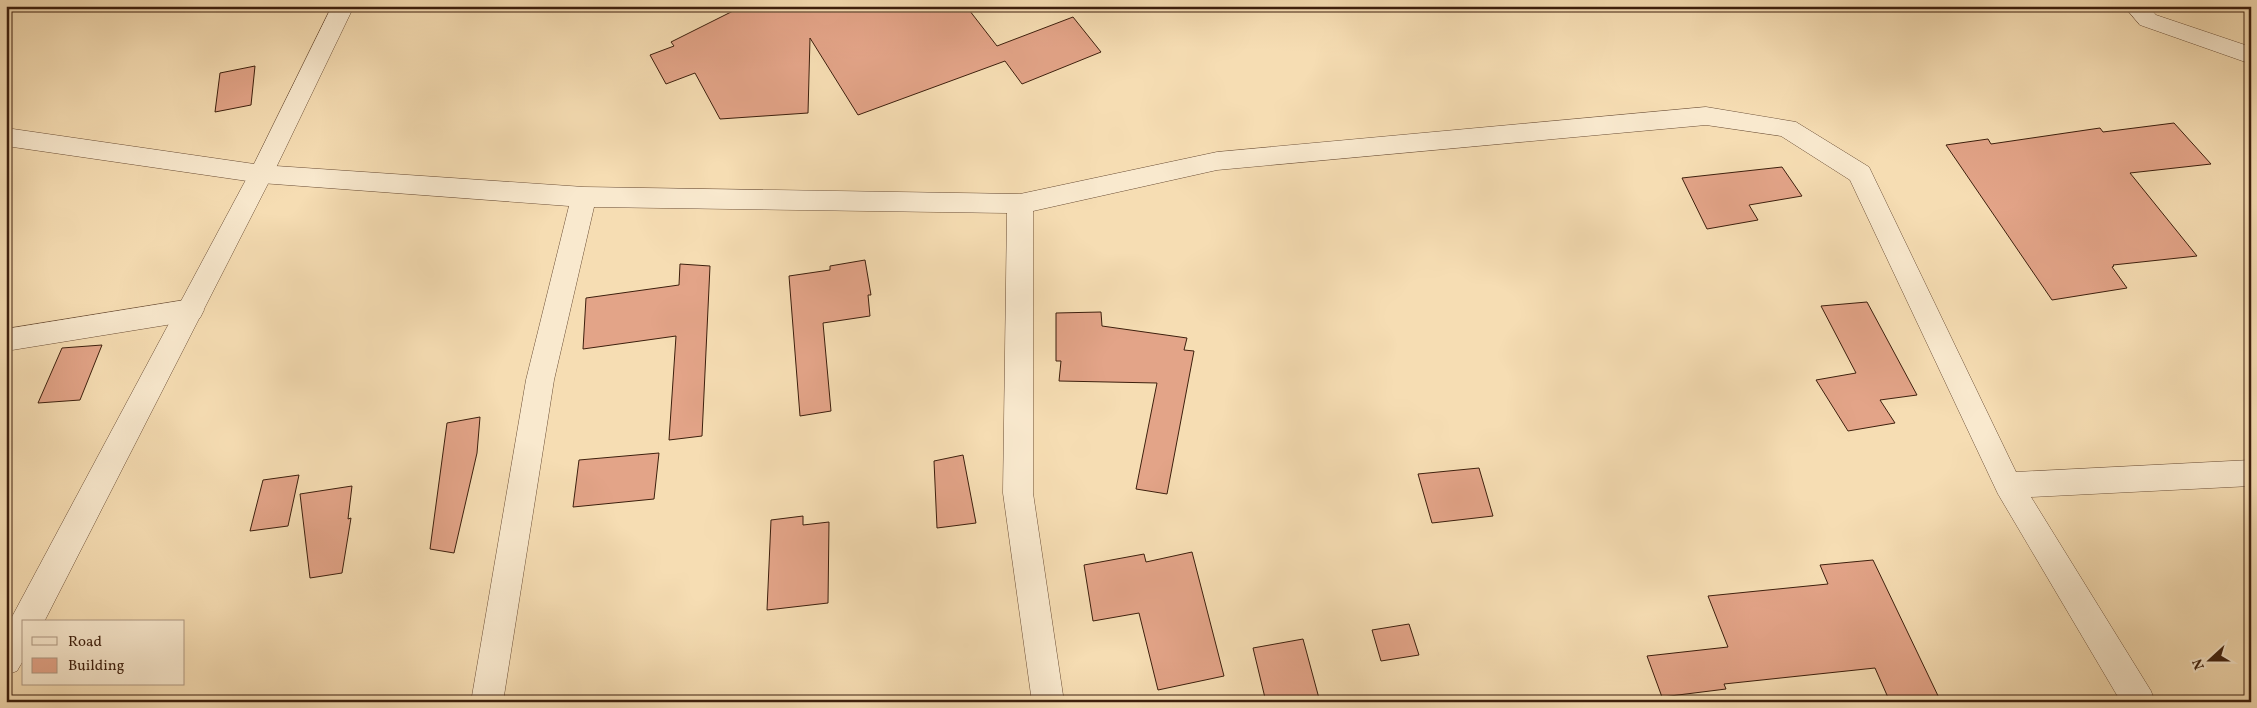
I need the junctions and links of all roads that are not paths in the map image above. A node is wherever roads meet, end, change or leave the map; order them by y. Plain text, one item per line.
1 (343, 6) edge
2 (2135, 6) edge
3 (2251, 56) edge
4 (6, 137) edge
5 (262, 174) junction
6 (584, 197) junction
7 (1020, 204) junction
8 (191, 310) junction
9 (6, 340) edge
10 (2251, 473) edge
11 (2008, 485) junction
12 (27, 620) edge
13 (22, 631) edge
14 (6, 660) edge
15 (487, 702) edge
16 (1048, 702) edge
17 (2139, 702) edge

1 - 5 street
2 - 3 street
4 - 5 street
5 - 6 street
5 - 8 street
6 - 7 street
6 - 15 street
7 - 11 street
7 - 16 street
8 - 9 street
8 - 12 street
10 - 11 street
11 - 17 street
13 - 14 street

